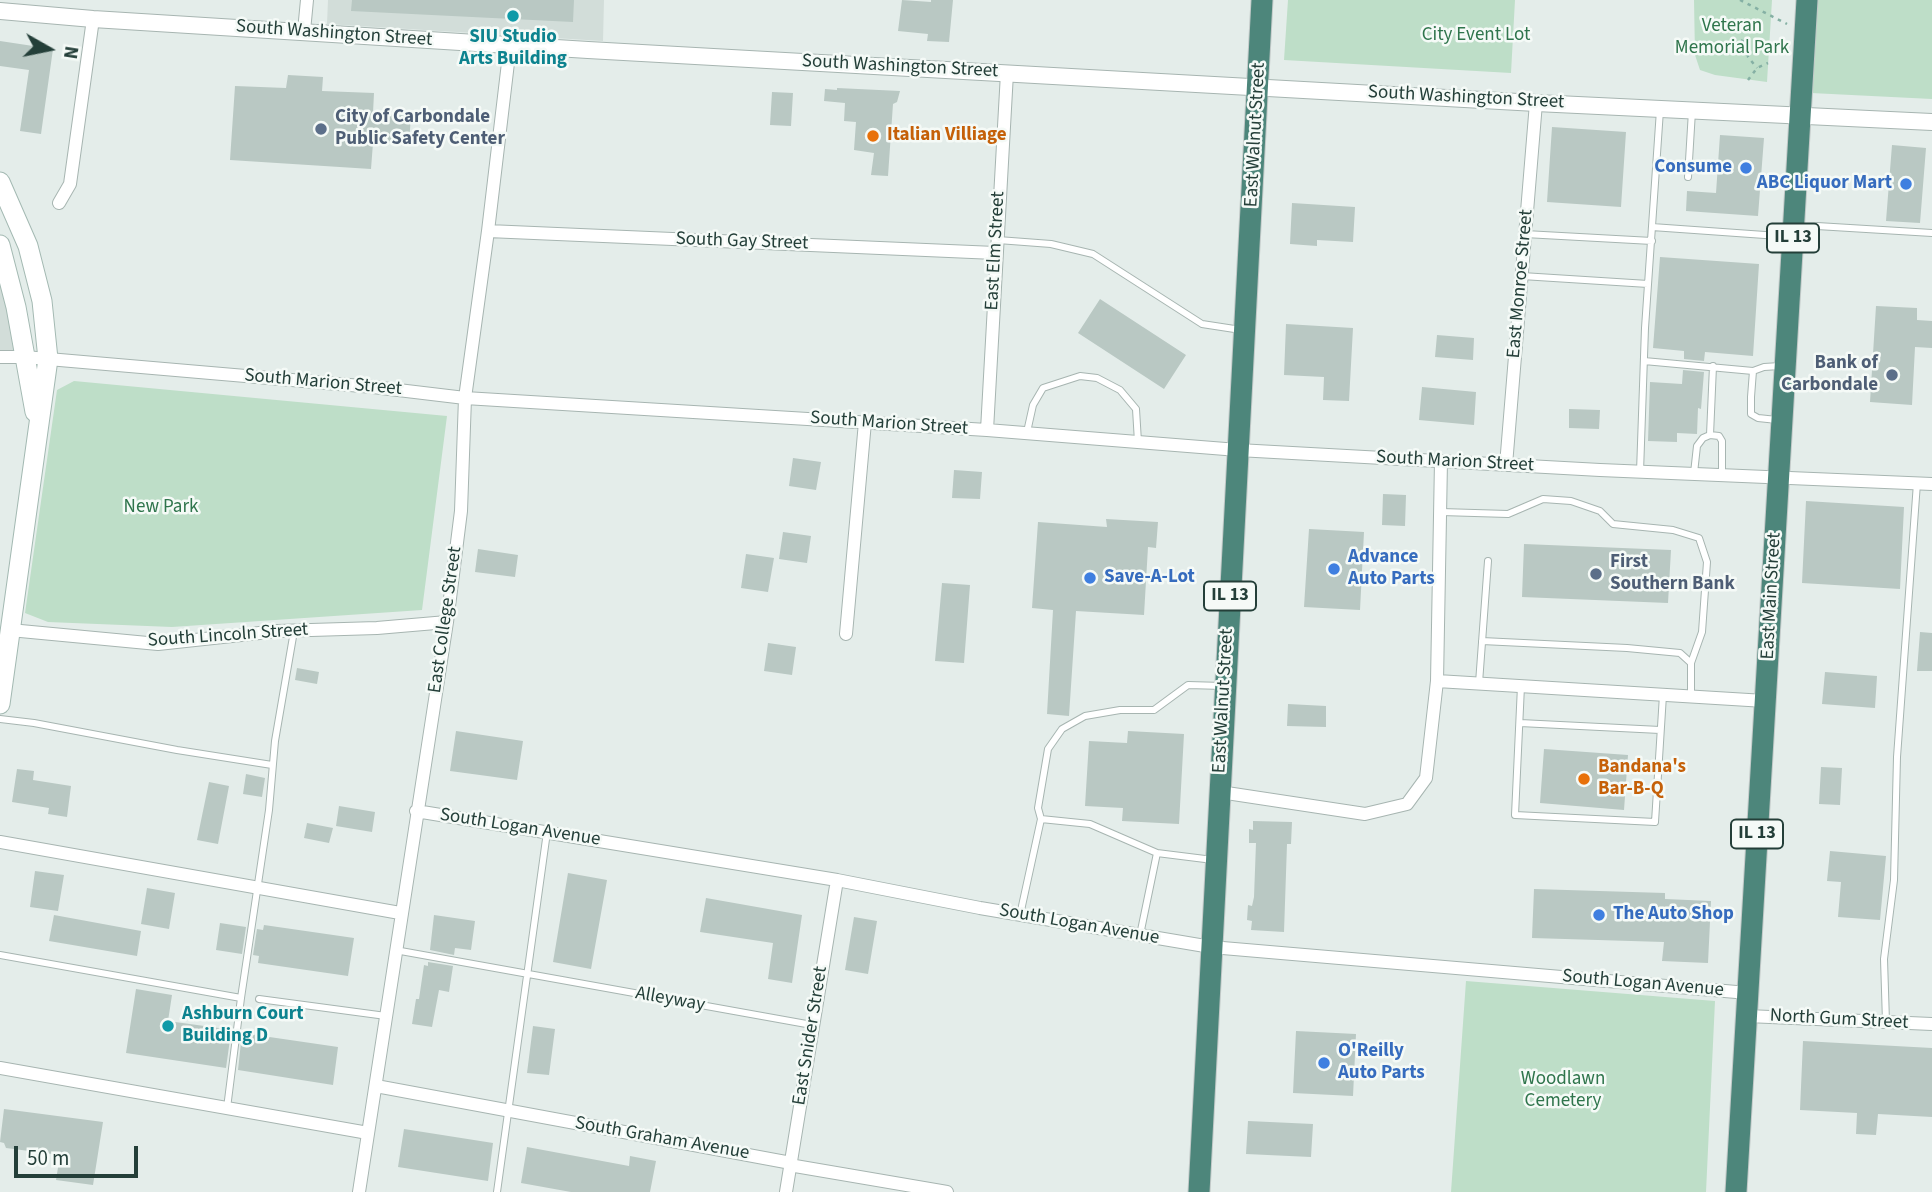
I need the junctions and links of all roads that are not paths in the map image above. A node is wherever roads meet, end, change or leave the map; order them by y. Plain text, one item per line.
1 (307, 0) edge
2 (1262, 0) edge
3 (1807, 0) edge
4 (0, 11) edge
5 (93, 19) junction
6 (304, 31) junction
7 (510, 46) junction
8 (1007, 73) junction
9 (1258, 86) junction
10 (1536, 103) junction
11 (1661, 108) junction
12 (1692, 109) junction
13 (1801, 114) junction
14 (1932, 122) edge
15 (1688, 177) dead end
16 (0, 182) edge
17 (59, 203) dead end
18 (1652, 227) junction
19 (488, 231) junction
20 (1932, 233) edge
21 (1525, 234) junction
22 (1793, 237) junction
23 (1651, 241) junction
24 (0, 245) edge
25 (996, 247) junction
26 (1522, 276) junction
27 (1648, 284) junction
28 (1245, 330) junction
29 (0, 357) edge
30 (25, 357) junction
31 (48, 359) junction
32 (1644, 361) junction
33 (1713, 366) junction
34 (1786, 366) junction
35 (1753, 371) junction
36 (465, 398) junction
37 (1782, 421) junction
38 (865, 422) junction
39 (987, 430) junction
40 (38, 433) junction
41 (1027, 433) junction
42 (1710, 435) junction
43 (1138, 442) junction
44 (1238, 450) junction
45 (1441, 461) junction
46 (1506, 465) junction
47 (1640, 471) junction
48 (1694, 473) junction
49 (1722, 474) junction
50 (1779, 476) junction
51 (1917, 483) junction
52 (1932, 484) edge
53 (1440, 512) junction
54 (1488, 561) dead end
55 (447, 622) junction
56 (10, 630) junction
57 (294, 631) junction
58 (846, 634) dead end
59 (1482, 641) junction
60 (1691, 663) junction
61 (1437, 681) junction
62 (1479, 683) junction
63 (1225, 686) junction
64 (1521, 686) junction
65 (1663, 695) junction
66 (1691, 697) junction
67 (1765, 701) junction
68 (0, 704) edge
69 (0, 719) edge
70 (1520, 723) junction
71 (1660, 730) junction
72 (272, 765) junction
73 (1220, 792) junction
74 (416, 811) junction
75 (1041, 819) junction
76 (547, 832) junction
77 (0, 842) edge
78 (1157, 853) junction
79 (1216, 860) junction
80 (837, 880) junction
81 (257, 887) junction
82 (400, 913) junction
83 (1020, 915) junction
84 (1140, 935) junction
85 (1211, 947) junction
86 (395, 950) junction
87 (0, 955) edge
88 (528, 974) junction
89 (1748, 993) junction
90 (241, 998) junction
91 (260, 999) dead end
92 (386, 1016) junction
93 (1747, 1016) junction
94 (1886, 1023) junction
95 (1932, 1024) edge
96 (812, 1025) junction
97 (0, 1068) edge
98 (376, 1086) junction
99 (227, 1108) junction
100 (509, 1110) junction
101 (368, 1133) junction
102 (791, 1163) junction
103 (359, 1192) edge
104 (497, 1192) edge
105 (786, 1192) edge
106 (947, 1192) edge
107 (1199, 1192) edge
108 (1736, 1192) edge

1 - 6 street
2 - 9 highway, East Walnut Street / IL 13
3 - 13 highway, East Main Street / IL 13
4 - 5 street, South Washington Street
5 - 6 street, South Washington Street
5 - 17 street
6 - 7 street, South Washington Street
7 - 8 street, South Washington Street
7 - 19 street, East College Street
8 - 9 street, South Washington Street
8 - 25 street, East Elm Street
9 - 10 street, South Washington Street
9 - 28 highway, East Walnut Street / IL 13
10 - 11 street, South Washington Street
10 - 21 street, East Monroe Street
11 - 12 street, South Washington Street
11 - 18 lane
12 - 13 street, South Washington Street
12 - 15 lane
13 - 14 street, South Washington Street
13 - 22 highway, East Main Street / IL 13
16 - 31 main road
18 - 22 lane
18 - 23 lane
19 - 25 street, South Gay Street
19 - 36 street, East College Street
20 - 22 lane
21 - 23 lane
21 - 26 street, East Monroe Street
22 - 34 highway, East Main Street / IL 13
23 - 27 lane
24 - 30 main road
25 - 28 lane
25 - 39 street, East Elm Street
26 - 27 lane
26 - 46 street, East Monroe Street
27 - 32 lane
28 - 44 highway, East Walnut Street / IL 13
29 - 30 street, South Marion Street
30 - 31 street, South Marion Street
30 - 40 main road
31 - 36 street, South Marion Street
31 - 40 main road
32 - 33 lane
32 - 47 lane
33 - 35 lane
33 - 42 lane
34 - 35 lane
34 - 37 highway, East Main Street / IL 13
35 - 37 lane
36 - 38 street, South Marion Street
36 - 55 street, East College Street
37 - 50 highway, East Main Street / IL 13
38 - 39 street, South Marion Street
38 - 58 street
39 - 41 street, South Marion Street
40 - 56 main road
41 - 43 street, South Marion Street
41 - 43 lane
42 - 48 lane
42 - 49 lane
43 - 44 street, South Marion Street
44 - 45 street, South Marion Street
44 - 63 highway, East Walnut Street / IL 13
45 - 46 street, South Marion Street
45 - 53 street
46 - 47 street, South Marion Street
47 - 48 street, South Marion Street
48 - 49 street, South Marion Street
49 - 50 street, South Marion Street
50 - 51 street, South Marion Street
50 - 67 highway, East Main Street / IL 13
51 - 52 street, South Marion Street
51 - 94 lane
53 - 60 lane
53 - 61 street
54 - 59 lane
55 - 57 street, South Lincoln Street
55 - 74 street, East College Street
56 - 57 street, South Lincoln Street
56 - 68 main road
57 - 72 lane
59 - 60 lane
59 - 62 lane
60 - 66 lane
61 - 62 street
61 - 73 street
62 - 64 street
63 - 73 highway, East Walnut Street / IL 13
63 - 75 lane
64 - 65 street
64 - 70 lane
65 - 66 street
65 - 71 lane
66 - 67 street
67 - 89 highway, East Main Street / IL 13
69 - 72 lane
70 - 71 lane
70 - 71 lane
72 - 81 lane
73 - 79 highway, East Walnut Street / IL 13
74 - 76 street, South Logan Avenue
74 - 82 street, East College Street
75 - 78 lane
75 - 83 lane
76 - 80 street, South Logan Avenue
76 - 88 lane
77 - 81 street
78 - 79 lane
78 - 84 lane
79 - 85 highway, East Walnut Street / IL 13
80 - 83 street, South Logan Avenue
80 - 96 street, East Snider Street
81 - 82 street
81 - 90 lane
82 - 86 street, East College Street
83 - 84 street, South Logan Avenue
84 - 85 street, South Logan Avenue
85 - 89 street, South Logan Avenue
85 - 107 highway, East Walnut Street / IL 13
86 - 88 lane, Alleyway
86 - 92 street, East College Street
87 - 90 lane
88 - 96 lane, Alleyway
88 - 100 lane
89 - 93 highway, East Main Street / IL 13
90 - 99 lane
91 - 92 lane
92 - 98 street, East College Street
93 - 94 street, North Gum Street
93 - 108 highway, East Main Street / IL 13
94 - 95 street, North Gum Street
96 - 102 street, East Snider Street
97 - 99 street
98 - 100 street, South Graham Avenue
98 - 101 street, East College Street
99 - 101 street
100 - 102 street, South Graham Avenue
100 - 104 lane
101 - 103 street, East College Street
102 - 105 street, East Snider Street
102 - 106 street, South Graham Avenue

